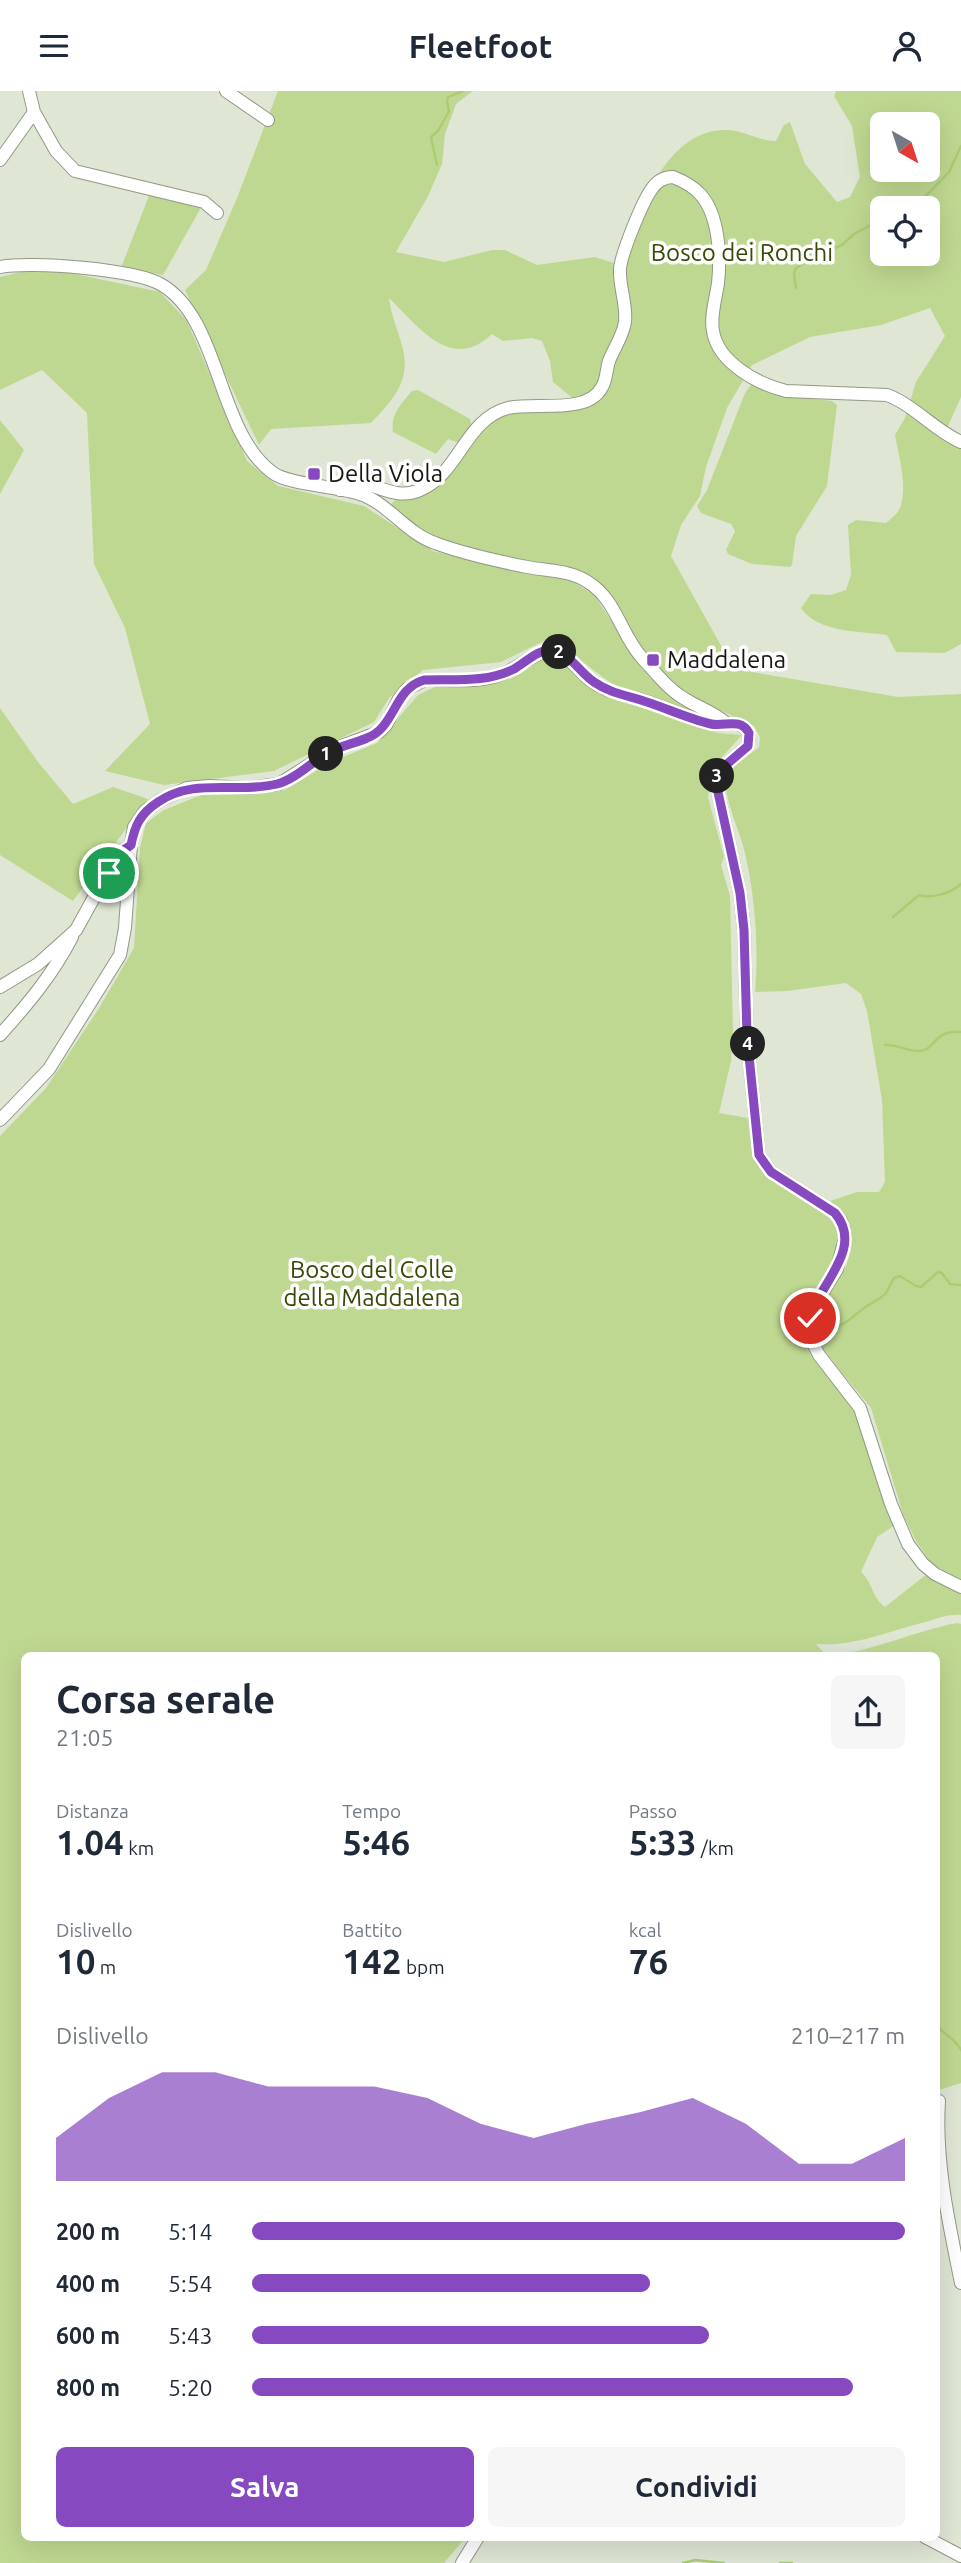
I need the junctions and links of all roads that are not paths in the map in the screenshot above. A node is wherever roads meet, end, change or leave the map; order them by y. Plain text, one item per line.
1 (29, 91) edge
2 (226, 91) edge
3 (34, 112) junction
4 (268, 120) dead end
5 (0, 160) edge
6 (217, 213) dead end
7 (0, 267) edge
8 (961, 442) edge
9 (340, 490) junction
10 (726, 723) junction
11 (131, 845) junction
12 (76, 930) junction
13 (0, 987) edge
14 (0, 1035) edge
15 (0, 1120) edge
16 (961, 1587) edge
17 (940, 2156) edge
18 (961, 2283) edge
19 (476, 2541) edge
20 (933, 2541) edge
21 (961, 2556) edge
22 (462, 2563) edge

1 - 3 street
2 - 4 street
3 - 5 street
3 - 6 street
7 - 9 street
8 - 9 street
9 - 10 street
10 - 11 street
10 - 16 street
11 - 12 street
11 - 15 street
12 - 13 street
12 - 14 street
17 - 18 street
19 - 22 street
20 - 21 street

